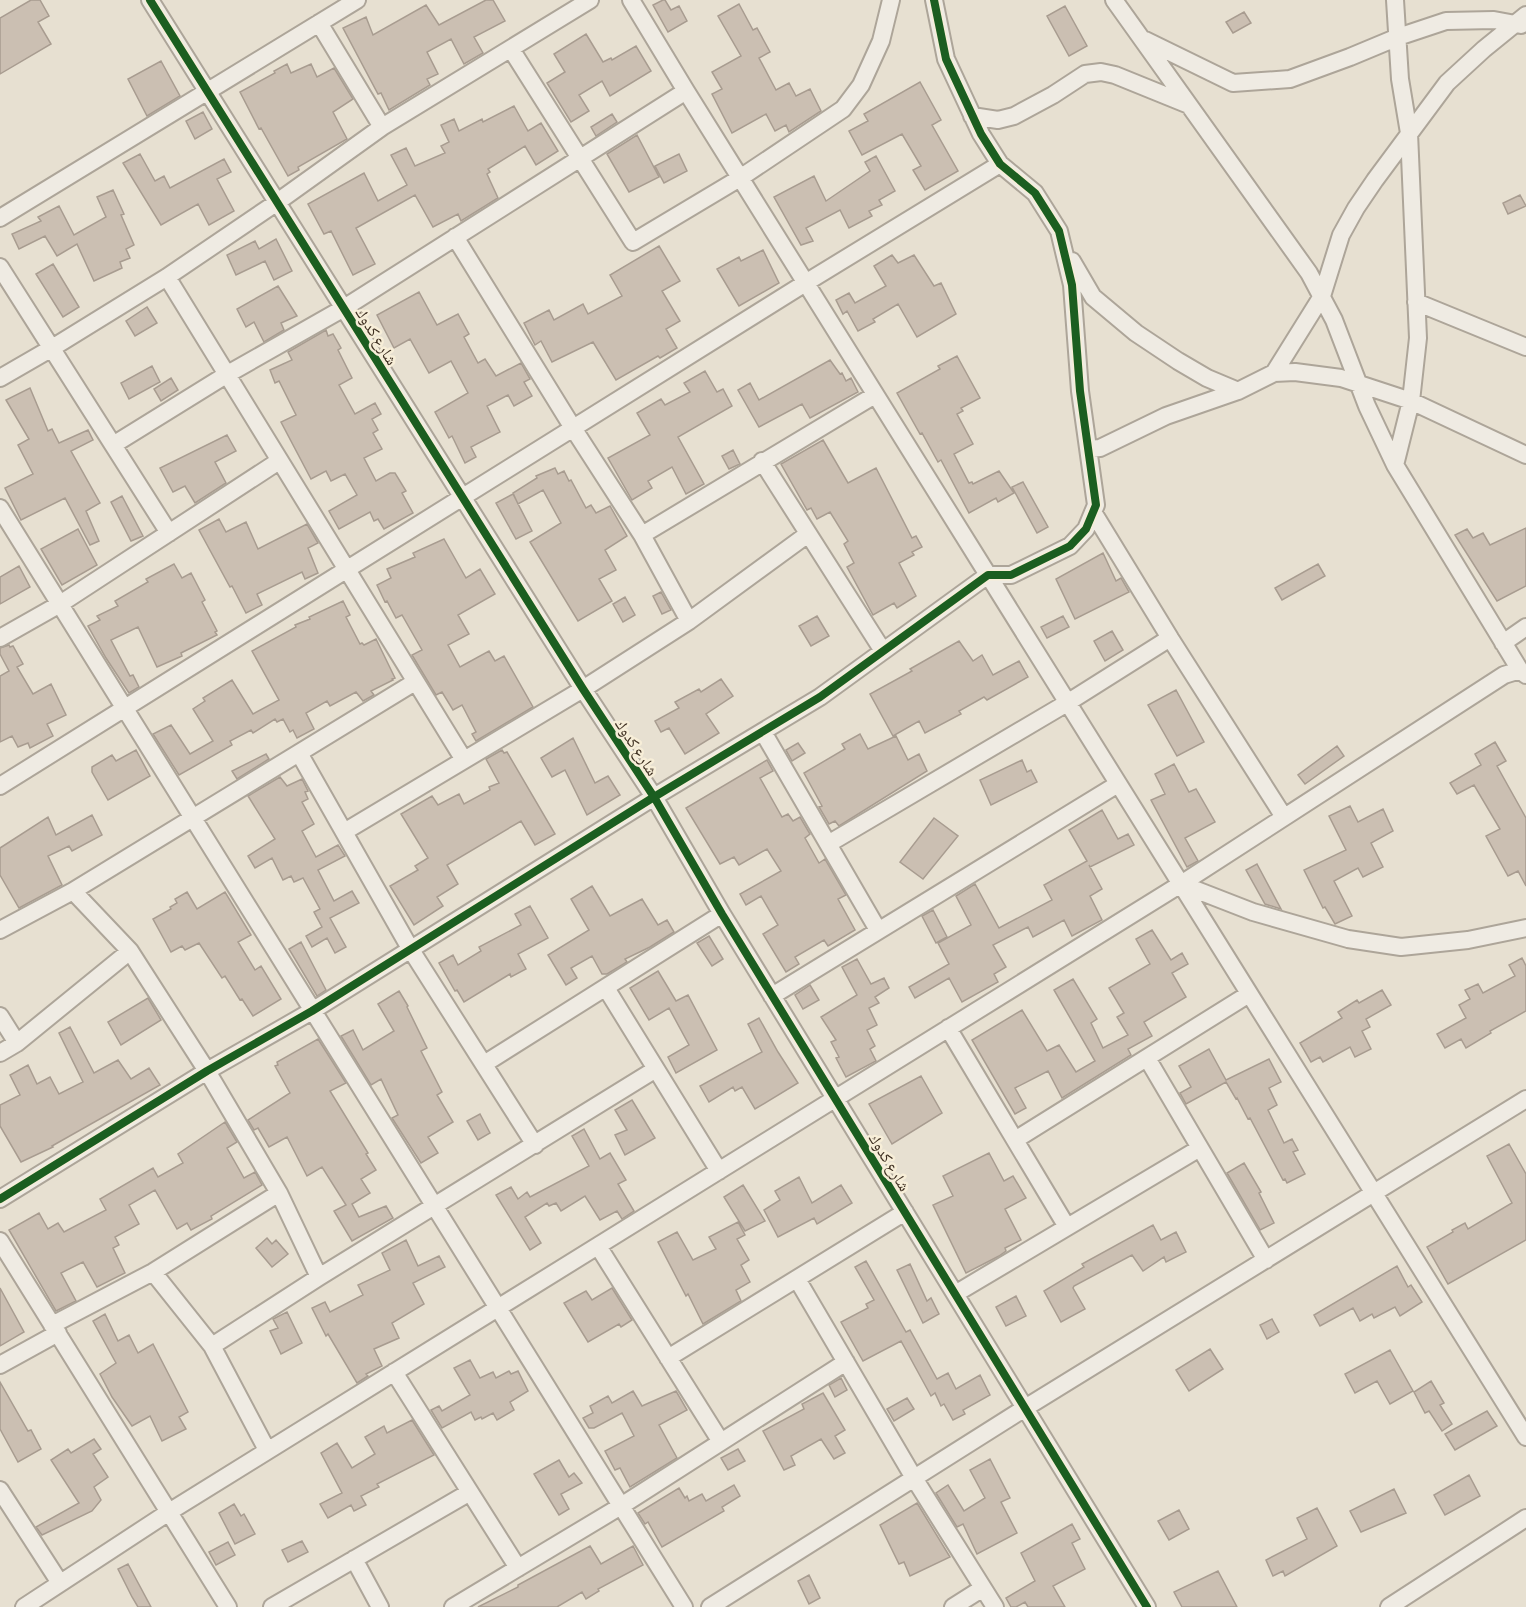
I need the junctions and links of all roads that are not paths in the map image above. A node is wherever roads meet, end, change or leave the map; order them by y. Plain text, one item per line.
1 (150, 0) edge
2 (357, 0) edge
3 (590, 0) edge
4 (631, 0) edge
5 (891, 0) edge
6 (934, 0) edge
7 (1115, 2) edge
8 (1397, 2) edge
9 (1522, 22) edge
10 (319, 23) junction
11 (1398, 37) junction
12 (1141, 38) junction
13 (511, 49) junction
14 (207, 91) junction
15 (686, 91) junction
16 (1190, 105) junction
17 (972, 116) junction
18 (382, 127) junction
19 (1408, 133) junction
20 (580, 158) junction
21 (1000, 164) junction
22 (740, 178) junction
23 (276, 203) junction
24 (0, 218) edge
25 (1059, 231) junction
26 (455, 237) junction
27 (0, 267) edge
28 (167, 277) junction
29 (807, 282) junction
30 (1322, 296) junction
31 (1416, 302) junction
32 (344, 308) junction
33 (1526, 347) edge
34 (52, 348) junction
35 (1274, 373) junction
36 (226, 375) junction
37 (0, 378) edge
38 (1358, 385) junction
39 (1238, 391) junction
40 (875, 395) junction
41 (1411, 401) junction
42 (573, 428) junction
43 (113, 445) junction
44 (1089, 449) junction
45 (1526, 455) edge
46 (279, 461) junction
47 (762, 461) junction
48 (1395, 465) junction
49 (463, 497) junction
50 (0, 508) edge
51 (1093, 512) junction
52 (169, 533) junction
53 (808, 534) junction
54 (642, 535) junction
55 (346, 570) junction
56 (988, 574) junction
57 (60, 604) junction
58 (689, 621) junction
59 (1526, 627) edge
60 (0, 638) edge
61 (1170, 638) junction
62 (1503, 643) junction
63 (883, 651) junction
64 (1523, 672) edge
65 (415, 682) junction
66 (583, 689) junction
67 (1067, 702) junction
68 (124, 708) junction
69 (763, 732) junction
70 (299, 753) junction
71 (464, 760) junction
72 (1118, 784) junction
73 (0, 786) edge
74 (654, 797) junction
75 (1284, 817) junction
76 (193, 818) junction
77 (344, 832) junction
78 (828, 844) junction
79 (1181, 884) junction
80 (73, 891) junction
81 (722, 914) junction
82 (1526, 928) edge
83 (0, 930) edge
84 (878, 930) junction
85 (411, 950) junction
86 (130, 951) junction
87 (606, 988) junction
88 (1249, 994) junction
89 (772, 996) junction
90 (312, 1011) junction
91 (0, 1016) edge
92 (948, 1028) junction
93 (17, 1043) junction
94 (0, 1053) edge
95 (1147, 1058) junction
96 (484, 1064) junction
97 (656, 1069) junction
98 (207, 1071) junction
99 (836, 1098) junction
100 (1526, 1099) edge
101 (1015, 1140) junction
102 (535, 1145) junction
103 (1200, 1148) junction
104 (719, 1171) junction
105 (279, 1192) junction
106 (1373, 1194) junction
107 (0, 1199) edge
108 (435, 1207) junction
109 (905, 1212) junction
110 (1067, 1227) junction
111 (0, 1240) edge
112 (598, 1246) junction
113 (1266, 1260) junction
114 (153, 1272) junction
115 (319, 1277) junction
116 (797, 1279) junction
117 (955, 1294) junction
118 (498, 1307) junction
119 (55, 1329) junction
120 (212, 1347) junction
121 (668, 1358) junction
122 (846, 1362) junction
123 (0, 1365) edge
124 (393, 1372) junction
125 (1025, 1408) junction
126 (1526, 1437) edge
127 (721, 1442) junction
128 (267, 1450) junction
129 (914, 1478) junction
130 (0, 1490) edge
131 (470, 1492) junction
132 (621, 1506) junction
133 (169, 1512) junction
134 (1526, 1518) edge
135 (354, 1559) junction
136 (518, 1568) junction
137 (60, 1583) junction
138 (983, 1588) junction
139 (24, 1607) edge
140 (228, 1607) edge
141 (272, 1607) edge
142 (380, 1607) edge
143 (453, 1607) edge
144 (684, 1607) edge
145 (710, 1607) edge
146 (953, 1607) edge
147 (995, 1607) edge
148 (1147, 1607) edge
149 (1389, 1607) edge

1 - 14 street, شارع كدوك
2 - 10 street
3 - 13 street
4 - 15 street
5 - 22 street
6 - 17 street
7 - 12 street
8 - 11 street
9 - 11 street
9 - 19 street
10 - 14 street
10 - 18 street
11 - 12 street
11 - 19 street
12 - 16 street
13 - 18 street
13 - 20 street
14 - 23 street, شارع كدوك
14 - 24 street
15 - 20 street
15 - 22 street
16 - 17 street
16 - 30 street
17 - 21 street
18 - 23 street
19 - 30 street
19 - 31 street
20 - 22 street
20 - 26 street
21 - 25 street
21 - 29 street
22 - 29 street
23 - 28 street
23 - 32 street, شارع كدوك
25 - 39 street
25 - 44 street
26 - 32 street
26 - 42 street
27 - 34 street
28 - 34 street
28 - 36 street
29 - 40 street
29 - 42 street
30 - 35 street
30 - 38 street
31 - 33 street
31 - 41 street
32 - 36 street
32 - 49 street, شارع كدوك
34 - 37 street
34 - 43 street
35 - 38 street
35 - 39 street
36 - 43 street
36 - 46 street
38 - 41 street
38 - 48 street
39 - 44 street
40 - 47 street
40 - 56 street
41 - 45 street
41 - 48 street
42 - 49 street
42 - 54 street
43 - 52 street
44 - 51 street
46 - 52 street
46 - 55 street
47 - 53 street
47 - 54 street
48 - 62 street
49 - 55 street
49 - 66 street, شارع كدوك
50 - 57 street
51 - 56 street
51 - 61 street
52 - 57 street
53 - 58 street
53 - 63 street
54 - 58 street
55 - 65 street
55 - 68 street
56 - 63 street
56 - 67 street
57 - 60 street
57 - 68 street
58 - 66 street
59 - 62 street
61 - 67 street
61 - 75 street
62 - 64 street
63 - 69 street
64 - 75 street
65 - 70 street
65 - 71 street
66 - 71 street
66 - 74 street, شارع كدوك
67 - 72 street
67 - 78 street
68 - 73 street
68 - 76 street
69 - 74 street
69 - 78 street
70 - 76 street
70 - 77 street
71 - 77 street
72 - 79 street
72 - 84 street
74 - 81 street, شارع كدوك
74 - 85 street
75 - 79 street
76 - 80 street
76 - 90 street
77 - 85 street
78 - 84 street
79 - 82 street
79 - 88 street
79 - 92 street
80 - 83 street
80 - 86 street
81 - 87 street
81 - 89 street, شارع كدوك
84 - 89 street
85 - 90 street
85 - 96 street
86 - 93 street
86 - 98 street
87 - 96 street
87 - 97 street
88 - 95 street
88 - 106 street
89 - 99 street, شارع كدوك
90 - 98 street
90 - 108 street
91 - 93 street
92 - 99 street
92 - 101 street
93 - 94 street
95 - 101 street
95 - 103 street
96 - 102 street
97 - 102 street
97 - 104 street
98 - 105 street
98 - 107 street
99 - 104 street
99 - 109 street, شارع كدوك
100 - 106 street
101 - 110 street
102 - 108 street
103 - 110 street
103 - 113 street
104 - 112 street
105 - 114 street
105 - 115 street
106 - 113 street
106 - 126 street
108 - 115 street
108 - 118 street
109 - 116 street
109 - 117 street, شارع كدوك
110 - 117 street
111 - 119 street
112 - 118 street
112 - 121 street
113 - 125 street
114 - 119 street
114 - 120 street
115 - 120 street
116 - 121 street
116 - 122 street
117 - 125 street, شارع كدوك
118 - 124 street
118 - 132 street
119 - 123 street
119 - 133 street
120 - 128 street
121 - 127 street
122 - 127 street
122 - 129 street
124 - 128 street
124 - 131 street
125 - 129 street
125 - 148 street, شارع كدوك
127 - 132 street
128 - 133 street
129 - 138 street
129 - 145 street
130 - 137 street
131 - 135 street
131 - 136 street
132 - 136 street
132 - 144 street
133 - 137 street
133 - 140 street
134 - 149 street
135 - 141 street
135 - 142 street
136 - 143 street
137 - 139 street
138 - 146 street
138 - 147 street

